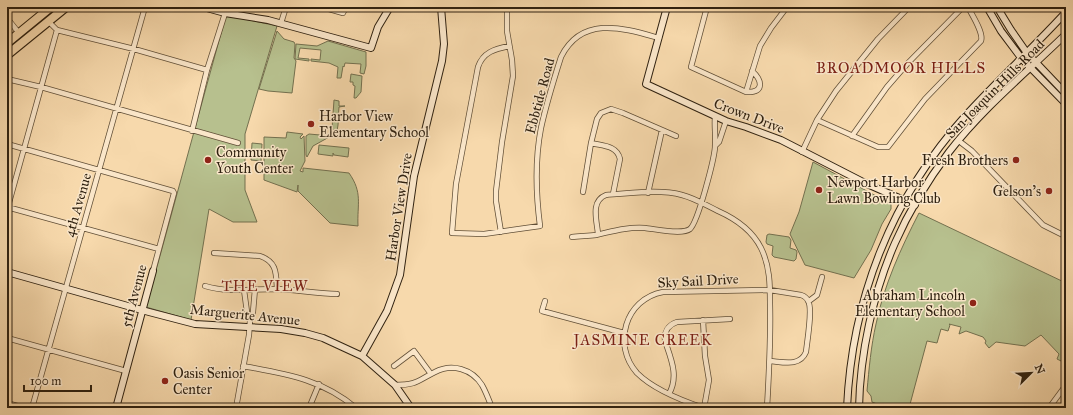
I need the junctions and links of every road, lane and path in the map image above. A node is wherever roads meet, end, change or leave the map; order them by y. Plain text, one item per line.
1 (51, 7) edge
2 (66, 7) edge
3 (146, 7) edge
4 (203, 7) edge
5 (286, 7) edge
6 (322, 7) edge
7 (346, 7) edge
8 (390, 7) edge
9 (441, 7) edge
10 (507, 7) edge
11 (667, 7) edge
12 (707, 7) edge
13 (787, 7) edge
14 (909, 7) edge
15 (964, 7) edge
16 (968, 7) edge
17 (987, 7) edge
18 (997, 7) edge
19 (226, 10) edge
20 (1066, 12) edge
21 (7, 18) edge
22 (48, 22) junction
23 (281, 23) junction
24 (57, 30) junction
25 (19, 33) junction
26 (1066, 34) edge
27 (659, 38) junction
28 (7, 43) edge
29 (509, 46) junction
30 (134, 49) junction
31 (1027, 53) junction
32 (7, 54) edge
33 (1022, 58) junction
34 (1036, 63) junction
35 (1031, 68) junction
36 (207, 70) junction
37 (752, 71) junction
38 (7, 79) edge
39 (41, 87) junction
40 (746, 92) junction
41 (1066, 94) edge
42 (1066, 104) edge
43 (117, 110) junction
44 (715, 117) junction
45 (817, 120) junction
46 (726, 121) junction
47 (714, 127) junction
48 (662, 130) junction
49 (722, 130) junction
50 (192, 131) junction
51 (676, 136) dead end
52 (852, 136) junction
53 (959, 141) junction
54 (238, 143) dead end
55 (591, 143) junction
56 (7, 144) edge
57 (716, 146) junction
58 (24, 149) junction
59 (802, 152) junction
60 (99, 170) junction
61 (583, 192) dead end
62 (648, 193) junction
63 (613, 194) junction
64 (904, 201) junction
65 (702, 203) junction
66 (915, 205) junction
67 (7, 208) edge
68 (83, 228) junction
69 (500, 232) junction
70 (598, 234) junction
71 (1066, 234) edge
72 (572, 237) dead end
73 (158, 249) junction
74 (214, 253) dead end
75 (153, 271) joint
76 (7, 272) edge
77 (822, 277) dead end
78 (205, 286) dead end
79 (66, 289) junction
80 (254, 289) junction
81 (277, 289) junction
82 (244, 290) junction
83 (770, 290) junction
84 (337, 294) dead end
85 (545, 301) dead end
86 (809, 301) junction
87 (143, 310) junction
88 (730, 319) dead end
89 (704, 320) junction
90 (250, 324) junction
91 (624, 333) junction
92 (7, 338) edge
93 (49, 350) junction
94 (362, 356) junction
95 (770, 361) junction
96 (243, 366) junction
97 (394, 366) dead end
98 (126, 372) junction
99 (432, 374) junction
100 (319, 384) junction
101 (395, 385) junction
102 (1066, 385) edge
103 (669, 394) junction
104 (7, 403) edge
105 (24, 408) edge
106 (32, 408) edge
107 (116, 408) edge
108 (236, 408) edge
109 (309, 408) edge
110 (356, 408) edge
111 (411, 408) edge
112 (492, 408) edge
113 (704, 408) edge
114 (766, 408) edge
115 (847, 408) edge
116 (858, 408) edge
117 (1048, 408) edge

1 - 25 highway
2 - 22 highway
3 - 30 street, 4th Avenue
4 - 19 street
5 - 23 street
6 - 7 street
8 - 23 street
9 - 94 street, Harbor View Drive
10 - 29 street
11 - 27 street, Crown Drive
12 - 40 street
13 - 37 street
14 - 45 street
15 - 52 street
16 - 52 street
17 - 33 street
18 - 31 street
19 - 23 street
19 - 36 street
20 - 31 street, San Joaquin Hills Road
21 - 25 street
22 - 24 street
22 - 32 highway
24 - 30 street
24 - 39 street
25 - 28 highway
26 - 34 street, San Joaquin Hills Road
27 - 44 street, Crown Drive
27 - 69 street, Ebbtide Road
29 - 69 street
29 - 69 street
30 - 36 street
30 - 43 street, 4th Avenue
31 - 33 street, San Joaquin Hills Road
31 - 34 street
33 - 35 street
33 - 64 street, San Joaquin Hills Road
34 - 35 street, San Joaquin Hills Road
34 - 41 street
35 - 42 street
35 - 53 street, San Joaquin Hills Road
36 - 50 street
37 - 40 street
37 - 40 street
38 - 39 street
39 - 43 street
39 - 58 street
43 - 50 street
43 - 60 street, 4th Avenue
44 - 46 street, Crown Drive
44 - 47 street
45 - 52 street
45 - 59 street
46 - 49 street
46 - 59 street, Crown Drive
47 - 49 street
47 - 57 street
48 - 51 street
48 - 55 street
48 - 62 street
49 - 57 street
50 - 54 street
53 - 66 street, San Joaquin Hills Road
53 - 71 street
55 - 61 street
55 - 63 street
56 - 58 street
57 - 65 street
58 - 60 street
58 - 67 street
59 - 64 street, Crown Drive
60 - 68 street, 4th Avenue
60 - 73 street, 5th Avenue
62 - 63 street
62 - 65 street
63 - 70 street
64 - 66 street, Crown Drive
64 - 115 street, San Joaquin Hills Road
65 - 70 street
65 - 83 street
66 - 116 street, San Joaquin Hills Road
67 - 68 street
68 - 73 street
68 - 79 street, 4th Avenue
70 - 72 street
73 - 75 street, 5th Avenue
74 - 81 street
75 - 87 street, 5th Avenue
76 - 79 street, Marguerite Avenue
77 - 86 street
78 - 82 street
79 - 87 street, Marguerite Avenue
79 - 93 street, 4th Avenue
80 - 81 street
80 - 82 street
80 - 90 street
81 - 84 street
82 - 90 street
83 - 86 street, Sky Sail Drive
83 - 91 street, Sky Sail Drive
83 - 95 street
85 - 91 street
86 - 95 street
87 - 90 street, Marguerite Avenue
87 - 98 street, 5th Avenue
88 - 89 street
89 - 103 street
89 - 113 street
90 - 94 street, Marguerite Avenue
90 - 96 street
91 - 103 street, Sky Sail Drive
92 - 93 street
93 - 98 street
93 - 106 street, 4th Avenue
94 - 101 street, Marguerite Avenue
95 - 114 street
96 - 100 street
96 - 108 street
97 - 99 street
98 - 107 street, 5th Avenue
99 - 101 street
99 - 112 street
100 - 109 street
100 - 110 street
101 - 111 street, Marguerite Avenue
102 - 117 street
103 - 113 street, Sky Sail Drive
104 - 105 street

